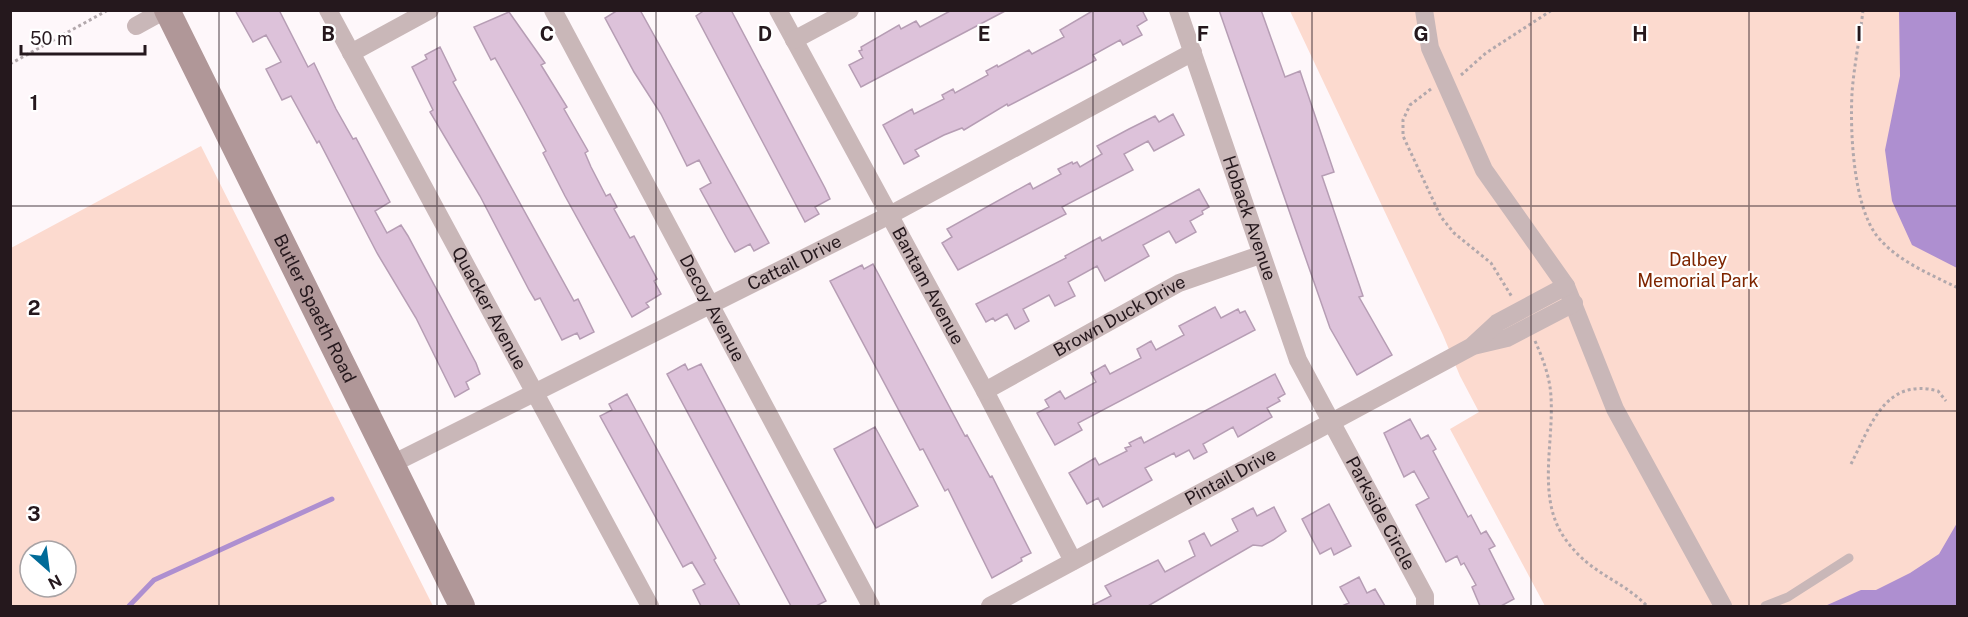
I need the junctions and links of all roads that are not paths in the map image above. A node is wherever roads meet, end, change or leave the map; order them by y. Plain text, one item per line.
1 (166, 10) edge
2 (328, 10) edge
3 (430, 10) edge
4 (553, 10) edge
5 (778, 10) edge
6 (850, 10) edge
7 (1178, 10) edge
8 (1424, 10) edge
9 (136, 26) dead end
10 (794, 40) junction
11 (1193, 52) junction
12 (351, 53) junction
13 (888, 216) junction
14 (1260, 255) junction
15 (1570, 294) junction
16 (711, 306) junction
17 (985, 391) junction
18 (534, 394) junction
19 (1331, 422) junction
20 (392, 464) junction
21 (1849, 558) dead end
22 (1073, 561) junction
23 (462, 606) edge
24 (650, 606) edge
25 (871, 606) edge
26 (990, 606) edge
27 (1425, 606) edge
28 (1723, 606) edge
29 (1765, 606) edge

1 - 9 street
1 - 20 main road, Butler Spaeth Road
2 - 12 street, Quacker Avenue
3 - 12 street
4 - 16 street, Decoy Avenue
5 - 10 street, Bantam Avenue
6 - 10 street
7 - 11 street, Hoback Avenue
8 - 15 street
10 - 13 street, Bantam Avenue
11 - 13 street, Cattail Drive
11 - 14 street, Hoback Avenue
12 - 18 street, Quacker Avenue
13 - 16 street, Cattail Drive
13 - 17 street, Bantam Avenue
14 - 17 street, Brown Duck Drive
14 - 19 street, Hoback Avenue
15 - 19 street, Pintail Drive
15 - 28 street
16 - 18 street, Cattail Drive
16 - 25 street, Decoy Avenue
17 - 22 street, Bantam Avenue
18 - 20 street, Cattail Drive
18 - 24 street, Quacker Avenue
19 - 22 street, Pintail Drive
19 - 27 street, Parkside Circle
20 - 23 main road, Butler Spaeth Road
21 - 29 lane
22 - 26 street, Pintail Drive

